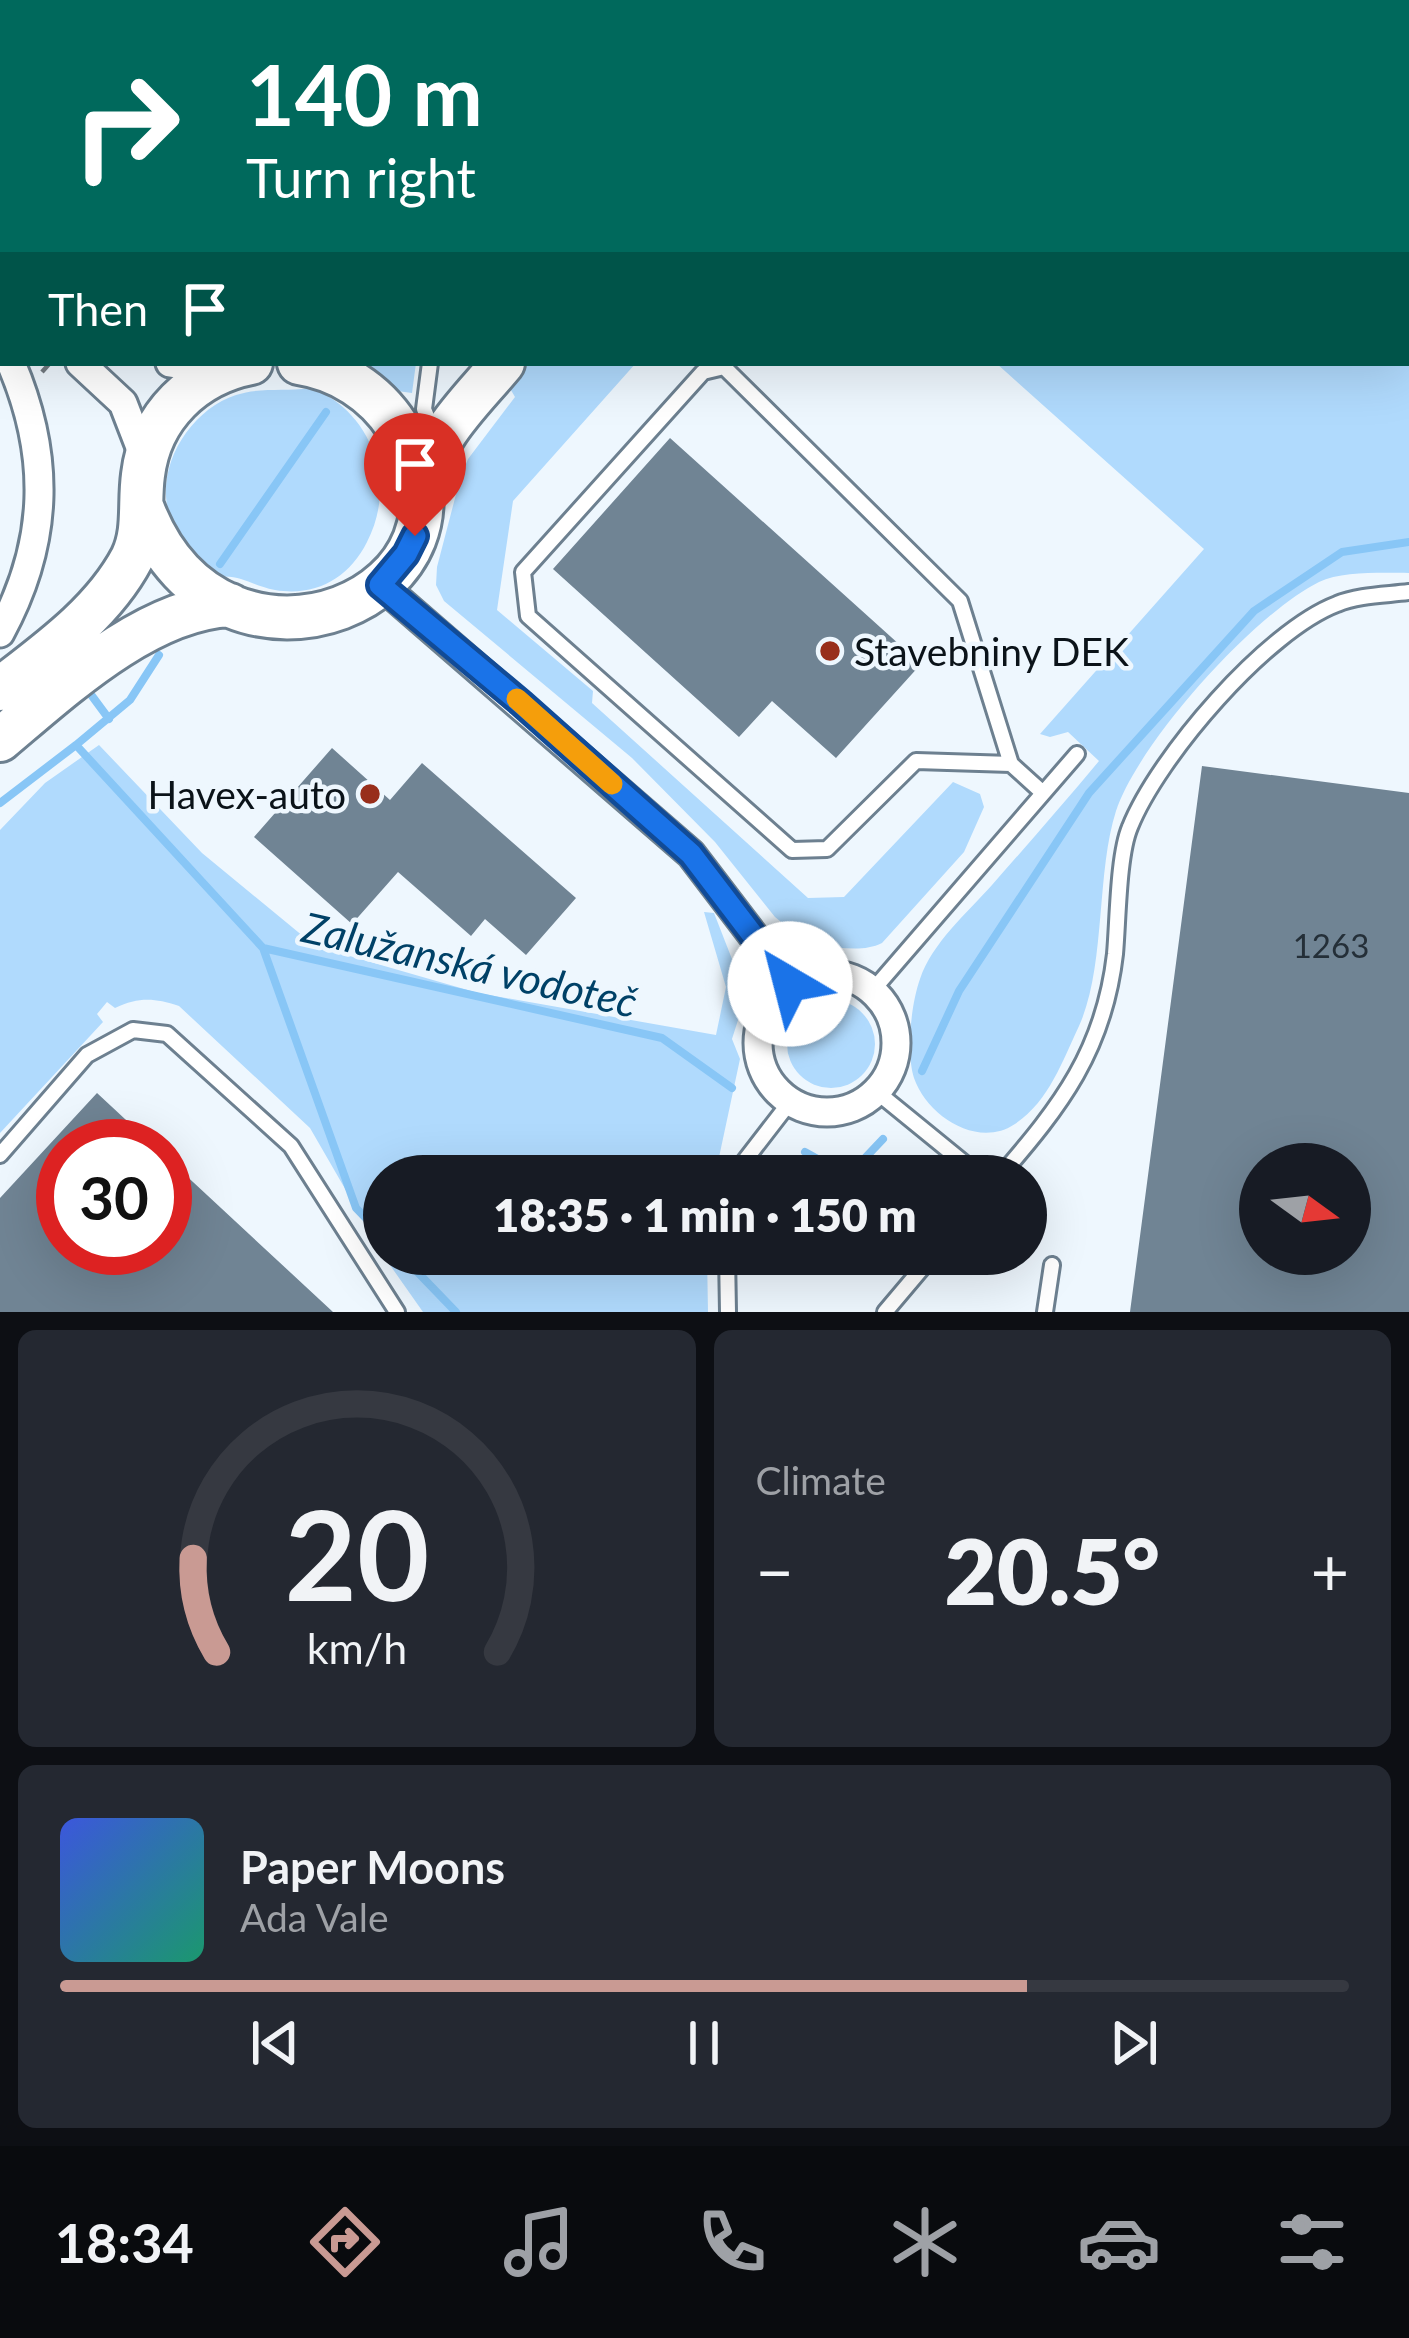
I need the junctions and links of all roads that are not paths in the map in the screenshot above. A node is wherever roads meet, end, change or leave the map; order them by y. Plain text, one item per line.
1 (12, 366) edge
2 (83, 366) edge
3 (308, 366) edge
4 (430, 366) edge
5 (500, 366) edge
6 (236, 367) edge
7 (437, 442) junction
8 (145, 460) junction
9 (142, 509) junction
10 (420, 518) junction
11 (380, 585) junction
12 (1409, 592) edge
13 (230, 605) junction
14 (0, 633) edge
15 (0, 689) edge
16 (0, 740) edge
17 (1077, 754) dead end
18 (1010, 764) junction
19 (1043, 793) junction
20 (790, 984) junction
21 (873, 990) junction
22 (877, 1092) junction
23 (790, 1102) junction
24 (0, 1155) edge
25 (749, 1155) edge
26 (954, 1155) edge
27 (1018, 1155) edge
28 (1052, 1265) dead end
29 (727, 1275) edge
30 (916, 1275) edge
31 (397, 1312) edge
32 (728, 1312) edge
33 (885, 1312) edge
34 (1046, 1312) edge

1 - 14 street
2 - 8 street
3 - 10 main road
4 - 7 lane
5 - 7 main road
6 - 8 main road
7 - 10 main road
8 - 9 main road
9 - 13 main road
9 - 15 main road
10 - 11 main road
11 - 13 main road
11 - 20 street
12 - 27 lane
13 - 16 main road
17 - 19 lane
18 - 18 lane
18 - 19 lane
19 - 21 lane
20 - 21 street
20 - 23 street
21 - 22 street
22 - 23 street
22 - 26 lane
23 - 25 lane
24 - 31 lane
28 - 34 lane
29 - 32 lane
30 - 33 lane

